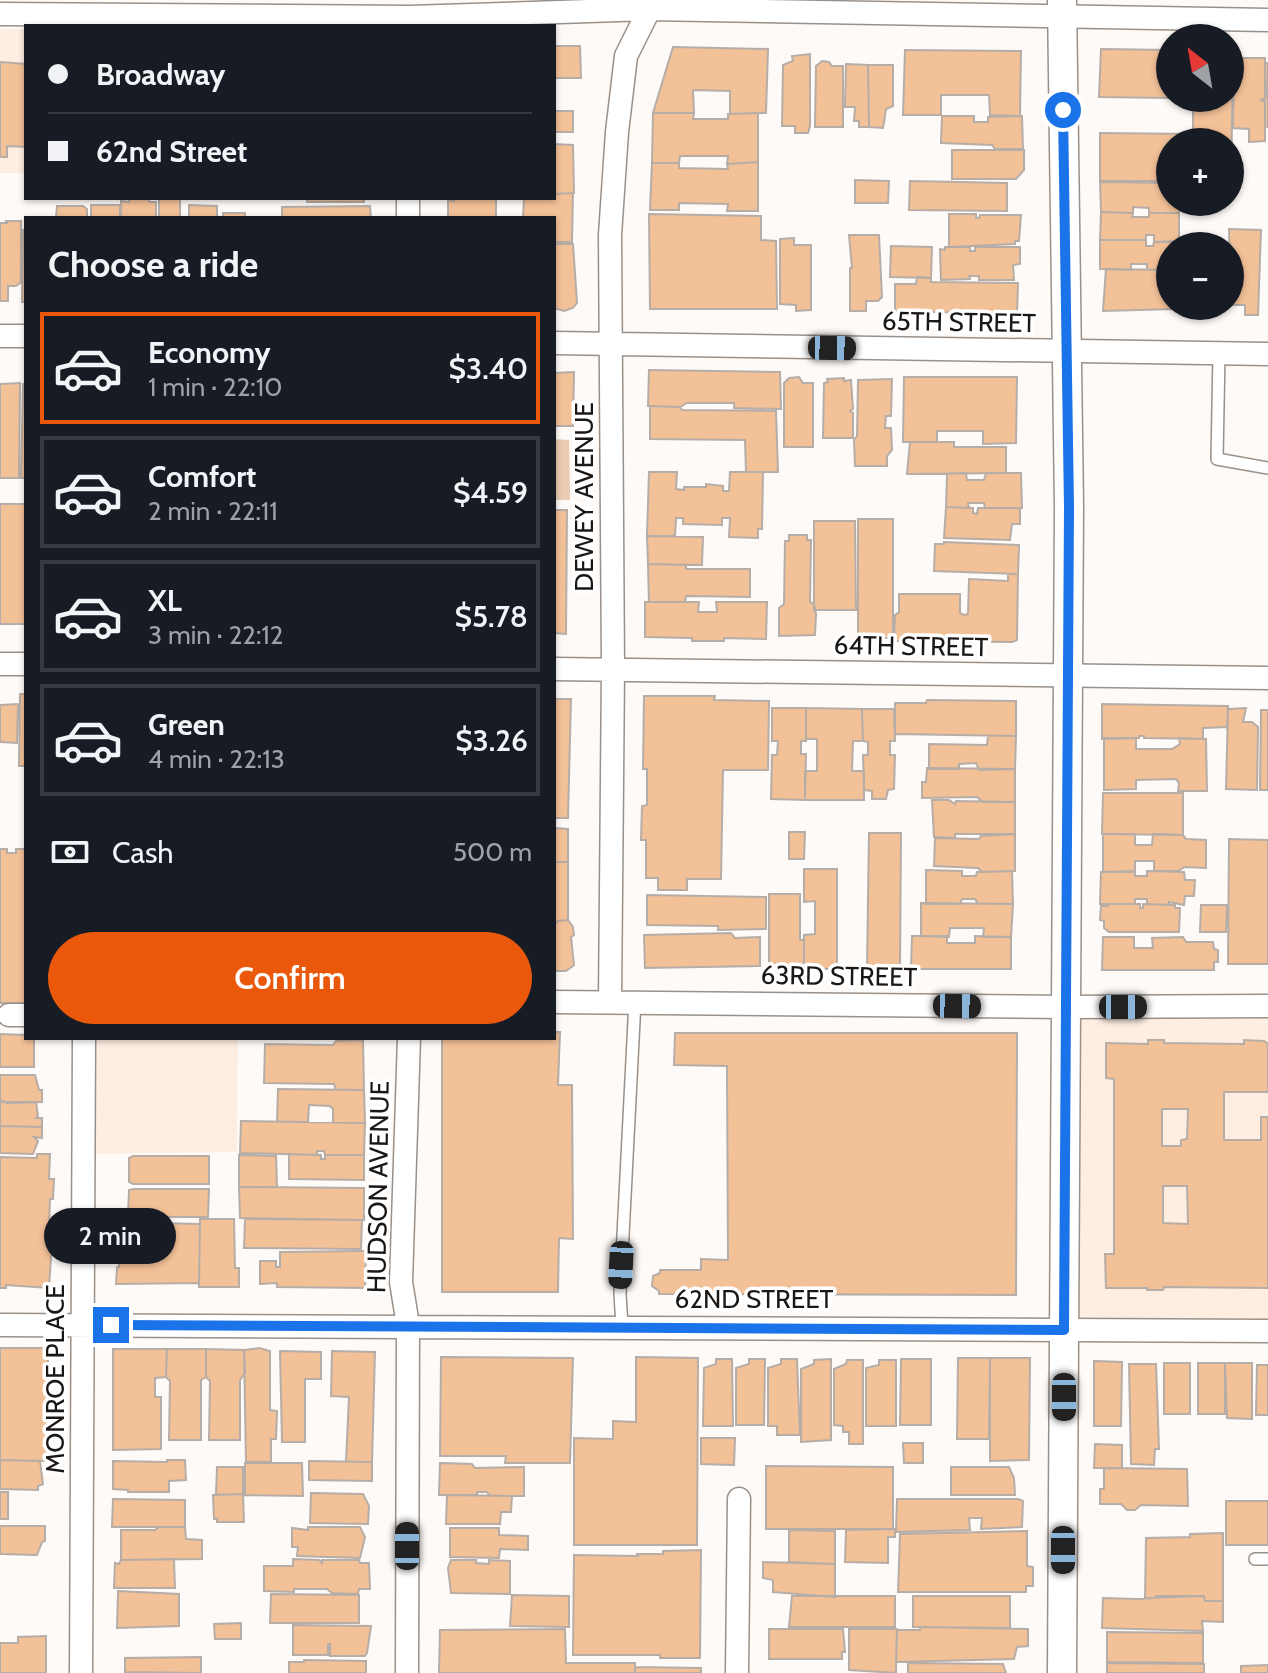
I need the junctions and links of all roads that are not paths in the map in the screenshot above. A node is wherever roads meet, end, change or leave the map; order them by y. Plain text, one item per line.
1 (651, 4) edge
2 (1062, 9) edge
3 (0, 14) edge
4 (410, 14) edge
5 (1268, 20) edge
6 (0, 336) edge
7 (24, 336) edge
8 (556, 343) edge
9 (611, 344) junction
10 (1067, 351) junction
11 (1219, 353) junction
12 (1268, 354) edge
13 (1268, 468) edge
14 (0, 664) edge
15 (24, 664) edge
16 (556, 669) edge
17 (613, 669) junction
18 (1068, 676) junction
19 (1268, 678) edge
20 (610, 1001) junction
21 (635, 1001) junction
22 (556, 1002) edge
23 (1268, 1006) edge
24 (1066, 1007) junction
25 (84, 1040) edge
26 (409, 1040) edge
27 (0, 1325) edge
28 (83, 1325) junction
29 (408, 1325) junction
30 (622, 1326) junction
31 (1064, 1330) junction
32 (1268, 1331) edge
33 (739, 1499) dead end
34 (1255, 1559) dead end
35 (1268, 1559) edge
36 (81, 1673) edge
37 (407, 1673) edge
38 (737, 1673) edge
39 (1062, 1673) edge

1 - 2 street
1 - 4 street
1 - 9 street, DEWEY AVENUE
2 - 5 street
2 - 10 street
3 - 4 street
6 - 7 street
8 - 9 street, 65TH STREET
9 - 10 street, 65TH STREET
9 - 17 street, DEWEY AVENUE
10 - 11 street, 65TH STREET
10 - 18 street
11 - 12 street, 65TH STREET
11 - 13 lane
14 - 15 street
16 - 17 street, 64TH STREET
17 - 18 street, 64TH STREET
17 - 20 street, DEWEY AVENUE
18 - 19 street, 64TH STREET
18 - 24 street
20 - 21 street, 63RD STREET
20 - 22 street, 63RD STREET
21 - 24 street, 63RD STREET
21 - 30 lane
23 - 24 street, 63RD STREET
24 - 31 street
25 - 28 street, MONROE PLACE
26 - 29 street, HUDSON AVENUE
27 - 28 street, 62ND STREET
28 - 29 street, 62ND STREET
28 - 36 street, MONROE PLACE
29 - 30 street, 62ND STREET
29 - 37 street, HUDSON AVENUE
30 - 31 street, 62ND STREET
31 - 32 street, 62ND STREET
31 - 39 street
33 - 38 street
34 - 35 lane

